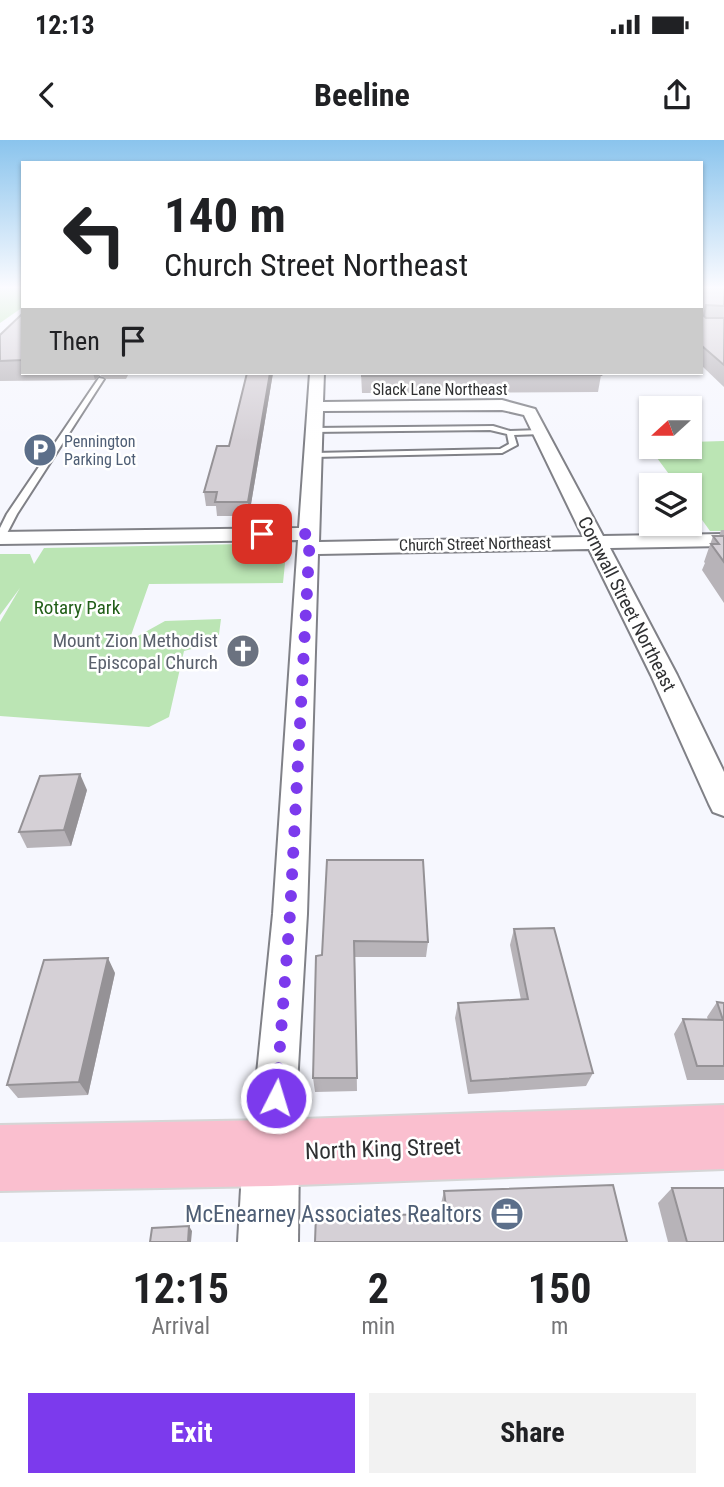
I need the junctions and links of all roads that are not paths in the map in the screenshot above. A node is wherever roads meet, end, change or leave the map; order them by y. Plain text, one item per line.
1 (317, 375) edge
2 (102, 379) dead end
3 (523, 409) joint
4 (314, 431) junction
5 (541, 432) junction
6 (510, 433) junction
7 (0, 537) edge
8 (724, 540) edge
9 (310, 541) junction
10 (596, 542) junction
11 (724, 804) edge
12 (724, 1137) edge
13 (271, 1153) junction
14 (0, 1158) edge
15 (268, 1242) edge

1 - 4 street
2 - 7 lane
3 - 4 street, Slack Lane Northeast
3 - 5 street, Cornwall Street Northeast
4 - 6 lane
4 - 6 lane
4 - 9 street
5 - 6 lane
5 - 10 street, Cornwall Street Northeast
7 - 9 street, Church Street Northeast
8 - 10 street, Church Street Northeast
9 - 10 street, Church Street Northeast
9 - 13 street
10 - 11 street, Cornwall Street Northeast
12 - 13 main road, North King Street
13 - 14 main road, North King Street
13 - 15 street

